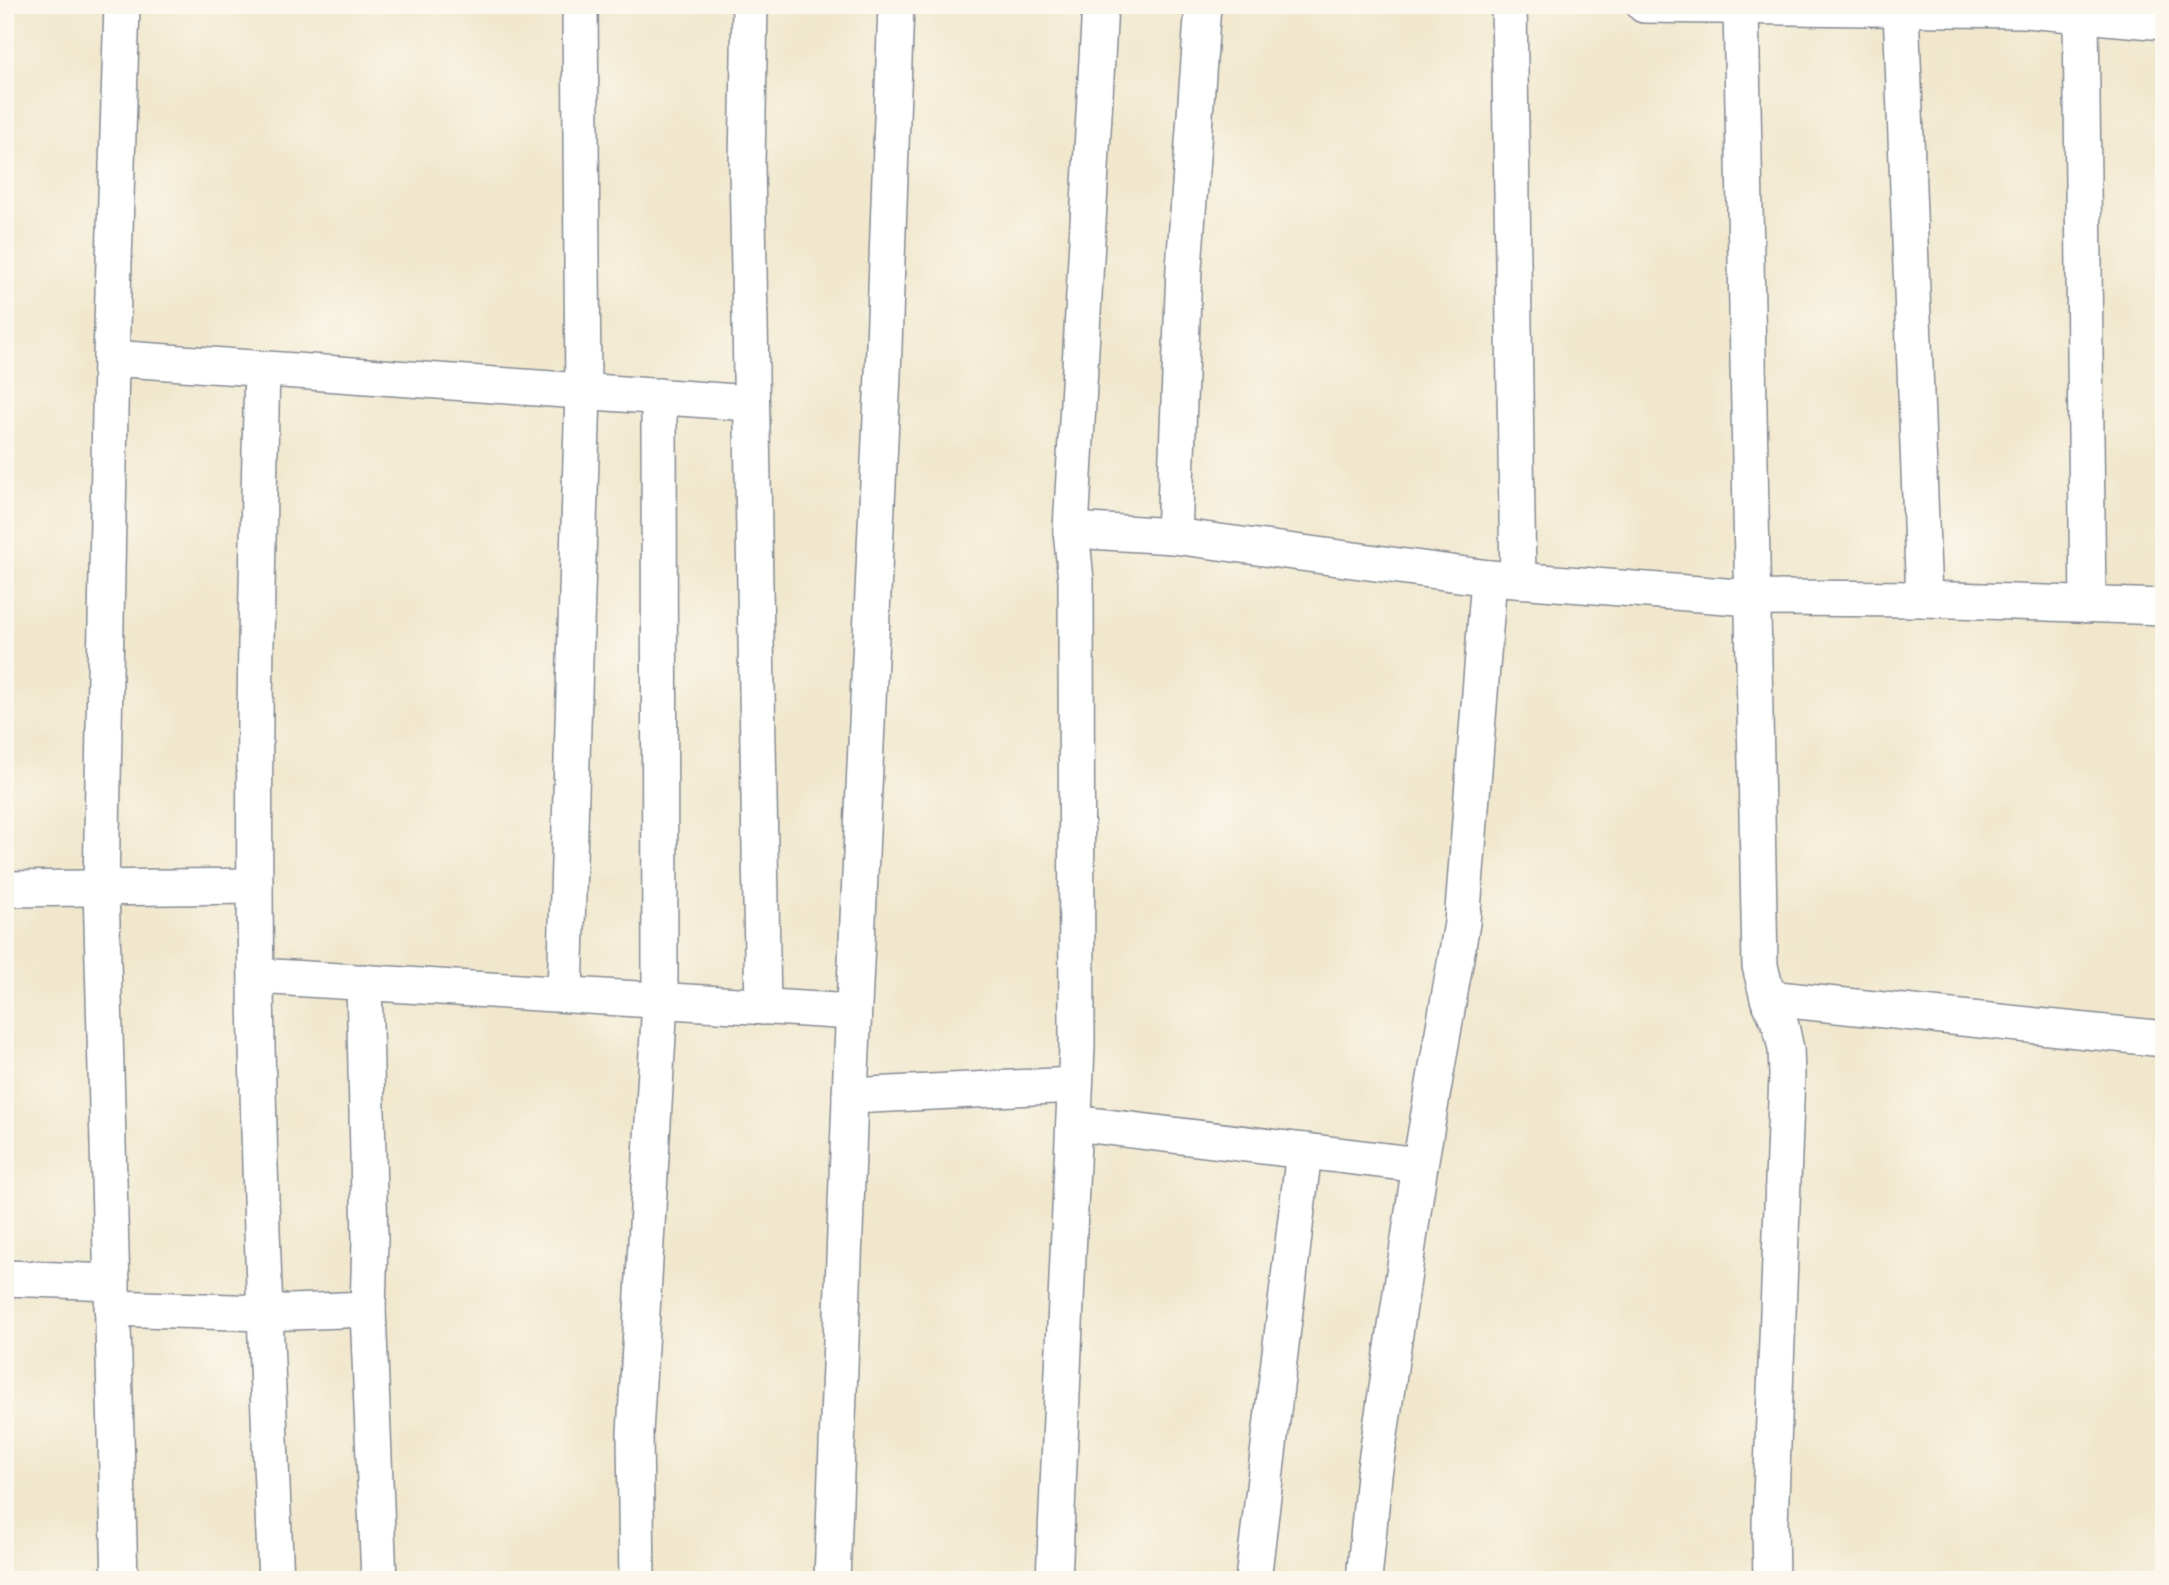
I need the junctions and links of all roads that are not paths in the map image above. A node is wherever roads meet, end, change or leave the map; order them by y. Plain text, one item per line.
1 (122, 5) edge
2 (580, 5) edge
3 (750, 5) edge
4 (896, 5) edge
5 (1100, 5) edge
6 (1203, 5) edge
7 (1509, 5) edge
8 (1644, 5) edge
9 (1741, 6) edge
10 (1935, 7) edge
11 (1901, 9) junction
12 (2081, 15) junction
13 (2164, 22) edge
14 (111, 358) junction
15 (262, 369) junction
16 (583, 392) junction
17 (659, 396) junction
18 (750, 403) junction
19 (1071, 530) junction
20 (1174, 536) junction
21 (1503, 579) junction
22 (1752, 598) junction
23 (1924, 599) junction
24 (2088, 605) junction
25 (2164, 607) edge
26 (255, 886) junction
27 (101, 888) junction
28 (5, 889) edge
29 (257, 975) junction
30 (364, 982) junction
31 (565, 994) junction
32 (1768, 998) junction
33 (660, 1001) junction
34 (763, 1007) junction
35 (853, 1012) junction
36 (2164, 1039) edge
37 (1076, 1085) junction
38 (850, 1096) junction
39 (1074, 1123) junction
40 (1304, 1151) junction
41 (1420, 1165) junction
42 (5, 1278) edge
43 (112, 1295) junction
44 (368, 1309) junction
45 (265, 1313) junction
46 (120, 1580) edge
47 (276, 1580) edge
48 (379, 1580) edge
49 (637, 1580) edge
50 (832, 1580) edge
51 (1054, 1580) edge
52 (1253, 1580) edge
53 (1364, 1580) edge
54 (1771, 1580) edge

1 - 14 street
2 - 16 street
3 - 18 street
4 - 35 street
5 - 19 street
6 - 20 street
7 - 21 street
8 - 9 street
9 - 11 street
9 - 22 street
10 - 11 street
10 - 12 street
11 - 23 street
12 - 13 street
12 - 24 street
14 - 15 street
14 - 27 street
15 - 16 street
15 - 26 street
16 - 17 street
16 - 31 street
17 - 18 street
17 - 33 street
18 - 34 street
19 - 20 street
19 - 37 street
20 - 21 street
21 - 22 street
21 - 41 street
22 - 23 street
22 - 32 street
23 - 24 street
24 - 25 street
26 - 27 street
26 - 29 street
27 - 28 street
27 - 43 street
29 - 30 street
29 - 45 street
30 - 31 street
30 - 44 street
31 - 33 street
32 - 36 street
32 - 54 street
33 - 34 street
33 - 49 street
34 - 35 street
35 - 38 street
37 - 38 street
37 - 39 street
38 - 50 street
39 - 40 street
39 - 51 street
40 - 41 street
40 - 52 street
41 - 53 street
42 - 43 street
43 - 45 street
43 - 46 street
44 - 45 street
44 - 48 street
45 - 47 street

